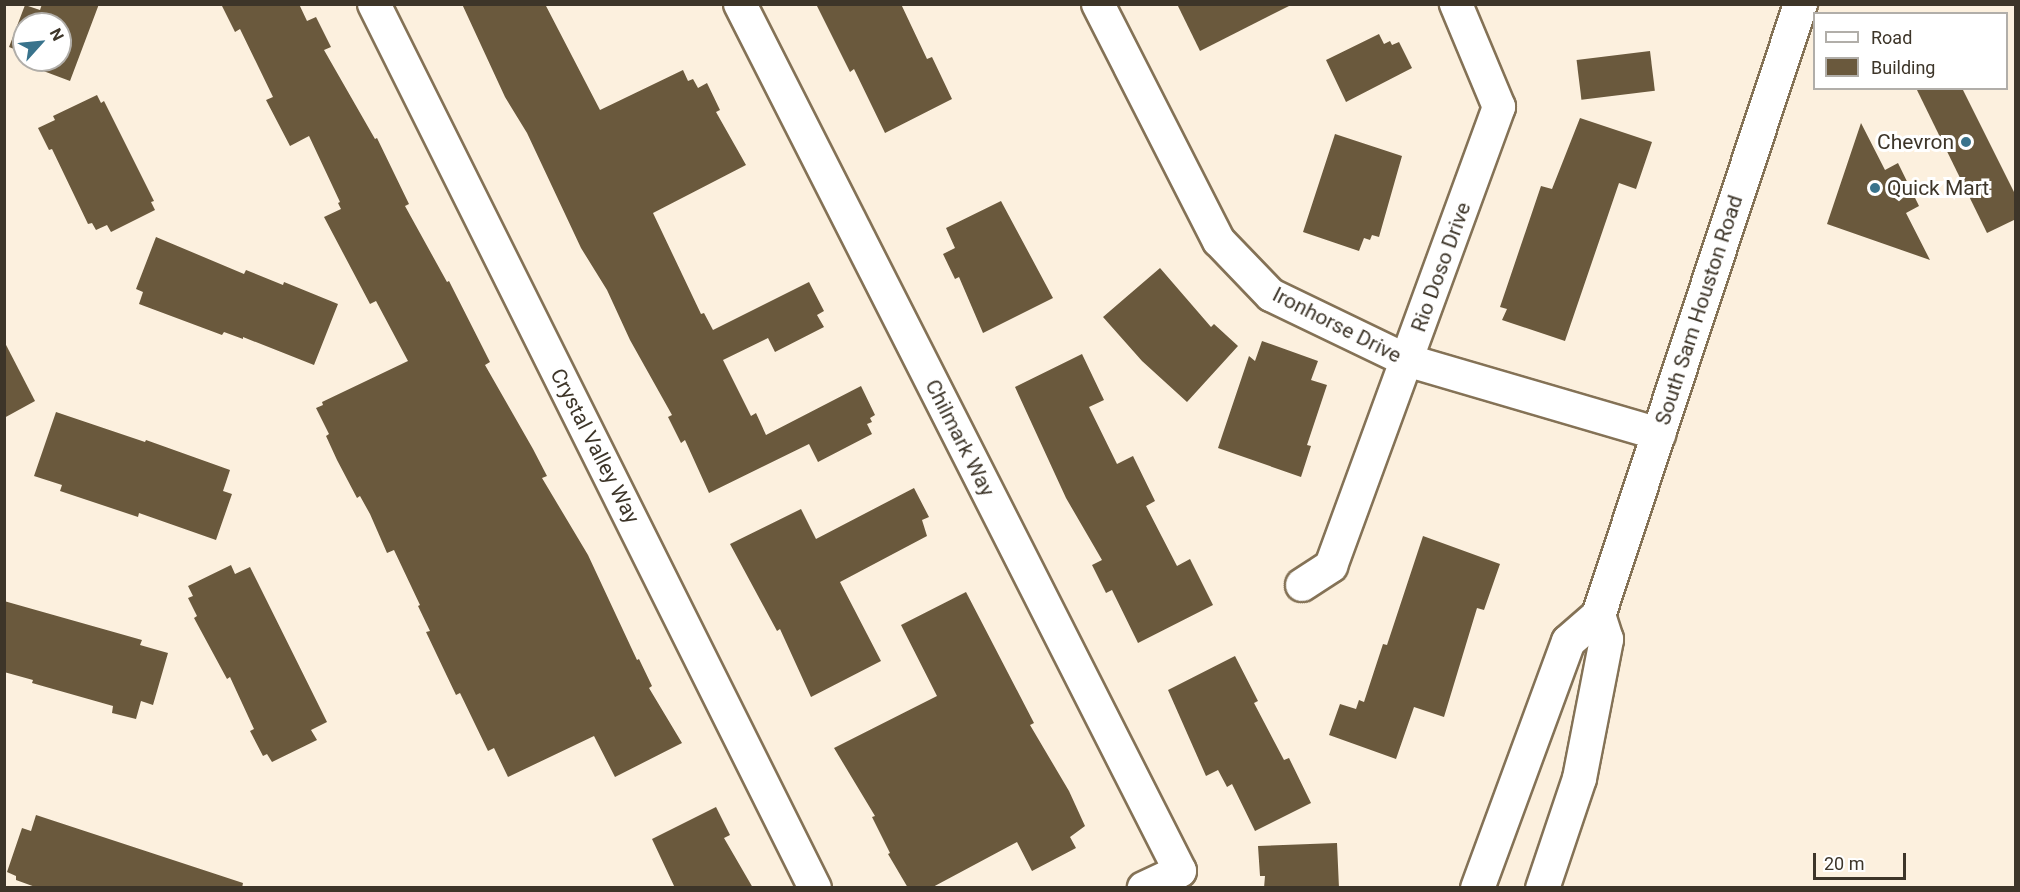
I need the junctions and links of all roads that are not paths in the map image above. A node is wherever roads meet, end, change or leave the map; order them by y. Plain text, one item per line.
1 (374, 4) edge
2 (740, 4) edge
3 (1098, 4) edge
4 (1456, 4) edge
5 (1800, 4) edge
6 (1406, 360) junction
7 (1659, 434) junction
8 (1302, 585) dead end
9 (1598, 615) junction
10 (815, 888) edge
11 (1144, 888) edge
12 (1477, 888) edge
13 (1542, 888) edge

1 - 10 street, Crystal Valley Way
2 - 11 street, Chilmark Way
3 - 6 street, Ironhorse Drive
4 - 6 street, Rio Doso Drive
5 - 7 street, South Sam Houston Road
6 - 7 street, Ironhorse Drive
6 - 8 street, Rio Doso Drive
7 - 9 street, South Sam Houston Road
9 - 12 street
9 - 13 street

